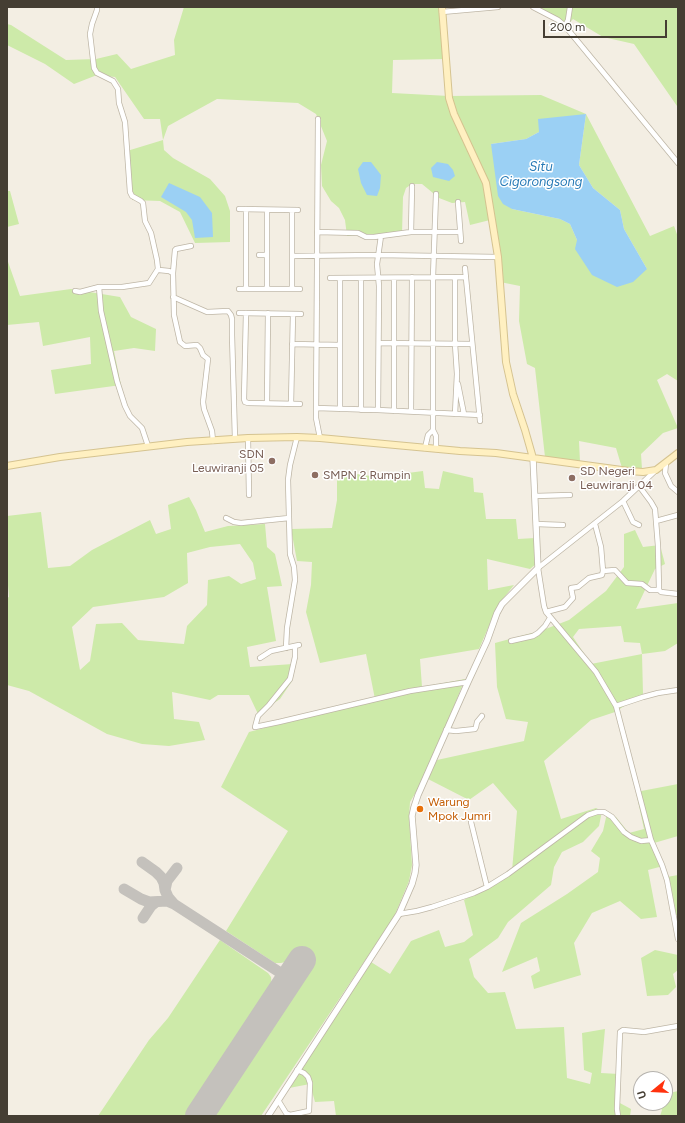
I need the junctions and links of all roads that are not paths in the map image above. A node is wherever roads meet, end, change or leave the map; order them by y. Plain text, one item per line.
1 (97, 7) edge
2 (498, 7) edge
3 (533, 7) edge
4 (570, 7) edge
5 (442, 9) edge
6 (565, 26) junction
7 (318, 119) dead end
8 (678, 163) edge
9 (412, 186) dead end
10 (436, 194) dead end
11 (458, 202) dead end
12 (239, 209) dead end
13 (246, 209) junction
14 (267, 210) junction
15 (292, 210) junction
16 (298, 210) dead end
17 (317, 232) junction
18 (411, 232) junction
19 (435, 232) junction
20 (460, 232) junction
21 (380, 236) junction
22 (461, 241) dead end
23 (191, 246) dead end
24 (259, 255) dead end
25 (267, 255) junction
26 (378, 255) junction
27 (293, 256) junction
28 (317, 256) junction
29 (434, 256) junction
30 (498, 257) junction
31 (465, 268) dead end
32 (158, 269) junction
33 (173, 272) junction
34 (412, 277) junction
35 (433, 277) junction
36 (455, 277) junction
37 (466, 277) junction
38 (330, 278) dead end
39 (340, 278) junction
40 (361, 278) junction
41 (378, 278) junction
42 (394, 278) junction
43 (99, 286) junction
44 (238, 289) dead end
45 (246, 289) junction
46 (267, 289) junction
47 (292, 289) junction
48 (300, 289) dead end
49 (74, 292) dead end
50 (173, 297) junction
51 (239, 313) dead end
52 (246, 313) junction
53 (268, 313) junction
54 (293, 314) junction
55 (301, 314) dead end
56 (379, 343) junction
57 (394, 343) junction
58 (412, 343) junction
59 (292, 344) junction
60 (317, 344) junction
61 (433, 344) junction
62 (455, 344) junction
63 (472, 344) junction
64 (340, 345) junction
65 (456, 374) junction
66 (267, 403) junction
67 (291, 404) junction
68 (300, 404) dead end
69 (316, 408) junction
70 (340, 409) junction
71 (361, 410) junction
72 (378, 410) junction
73 (394, 411) junction
74 (411, 412) junction
75 (433, 413) junction
76 (455, 414) junction
77 (464, 414) junction
78 (480, 415) junction
79 (480, 420) dead end
80 (317, 427) junction
81 (433, 430) junction
82 (297, 437) junction
83 (312, 437) junction
84 (248, 438) junction
85 (320, 438) junction
86 (235, 439) junction
87 (213, 441) junction
88 (148, 446) junction
89 (425, 448) junction
90 (436, 449) junction
91 (678, 453) edge
92 (533, 458) junction
93 (666, 463) junction
94 (7, 466) edge
95 (656, 470) junction
96 (639, 486) junction
97 (678, 492) edge
98 (249, 495) dead end
99 (535, 496) junction
100 (570, 496) dead end
101 (623, 501) junction
102 (678, 515) edge
103 (226, 518) dead end
104 (289, 518) junction
105 (656, 521) junction
106 (536, 524) junction
107 (595, 524) junction
108 (563, 525) dead end
109 (639, 525) dead end
110 (538, 568) junction
111 (603, 571) junction
112 (659, 590) junction
113 (678, 594) edge
114 (546, 612) junction
115 (550, 618) junction
116 (511, 641) dead end
117 (286, 648) junction
118 (260, 658) dead end
119 (468, 682) junction
120 (678, 690) edge
121 (616, 706) junction
122 (482, 716) dead end
123 (446, 730) junction
124 (471, 822) dead end
125 (651, 840) junction
126 (487, 887) junction
127 (399, 914) junction
128 (678, 939) edge
129 (678, 1026) edge
130 (297, 1070) junction
131 (278, 1100) junction
132 (268, 1116) edge
133 (618, 1116) edge

1 - 32 street
2 - 5 street
3 - 6 street
4 - 6 street
5 - 30 main road
6 - 8 street
7 - 17 street
9 - 18 street
10 - 19 street
11 - 20 street
12 - 13 street
13 - 14 street
13 - 45 street
14 - 15 street
14 - 25 street
15 - 16 street
15 - 27 street
17 - 21 street
17 - 28 street
18 - 19 street
18 - 21 street
19 - 20 street
19 - 29 street
20 - 22 street
21 - 26 street
23 - 33 street
24 - 25 street
25 - 46 street
26 - 28 street
26 - 29 street
26 - 41 street
27 - 28 street
27 - 47 street
28 - 60 street
29 - 30 street
29 - 35 street
30 - 92 main road
31 - 37 street
32 - 33 street
32 - 43 street
33 - 50 street
34 - 35 street
34 - 42 street
34 - 58 street
35 - 36 street
35 - 61 street
36 - 37 street
36 - 62 street
37 - 63 street
38 - 39 street
39 - 40 street
39 - 64 street
40 - 41 street
40 - 71 street
41 - 42 street
41 - 56 street
42 - 57 street
43 - 49 street
43 - 88 street
44 - 45 street
45 - 46 street
46 - 47 street
47 - 48 street
50 - 86 street
50 - 87 street
51 - 52 street
52 - 53 street
52 - 66 street
53 - 54 street
53 - 66 street
54 - 55 street
54 - 59 street
56 - 57 street
56 - 72 street
57 - 58 street
57 - 73 street
58 - 61 street
58 - 74 street
59 - 60 street
59 - 67 street
60 - 64 street
60 - 69 street
61 - 62 street
61 - 75 street
62 - 63 street
62 - 65 street
63 - 78 street
64 - 70 street
65 - 76 street
65 - 77 street
66 - 67 street
67 - 68 street
69 - 70 street
69 - 80 street
70 - 71 street
71 - 72 street
72 - 73 street
73 - 74 street
74 - 75 street
75 - 76 street
75 - 81 street
76 - 77 street
77 - 78 street
78 - 79 street
80 - 83 street
80 - 85 street
81 - 89 street
81 - 90 street
82 - 83 main road
82 - 84 main road
82 - 104 street
83 - 85 main road
84 - 86 main road
84 - 98 street
85 - 89 main road
86 - 87 main road
87 - 88 main road
88 - 94 main road
89 - 90 main road
90 - 92 main road
91 - 93 main road
92 - 95 main road
92 - 99 street
93 - 95 main road
93 - 97 street
95 - 96 street
96 - 101 street
96 - 105 street
99 - 100 street
99 - 106 street
101 - 107 street
101 - 109 street
102 - 105 street
103 - 104 street
104 - 117 street
105 - 112 street
106 - 108 street
106 - 110 street
107 - 110 street
107 - 111 street
110 - 114 street
110 - 119 street
111 - 112 street
111 - 114 street
112 - 113 street
114 - 115 street
115 - 116 street
115 - 121 street
117 - 118 street
117 - 119 street
119 - 123 street
120 - 121 street
121 - 125 street
122 - 123 street
123 - 127 street
124 - 126 street
125 - 126 street
125 - 128 street
126 - 127 street
127 - 130 street
129 - 133 street
130 - 131 street
130 - 131 street
131 - 132 street

